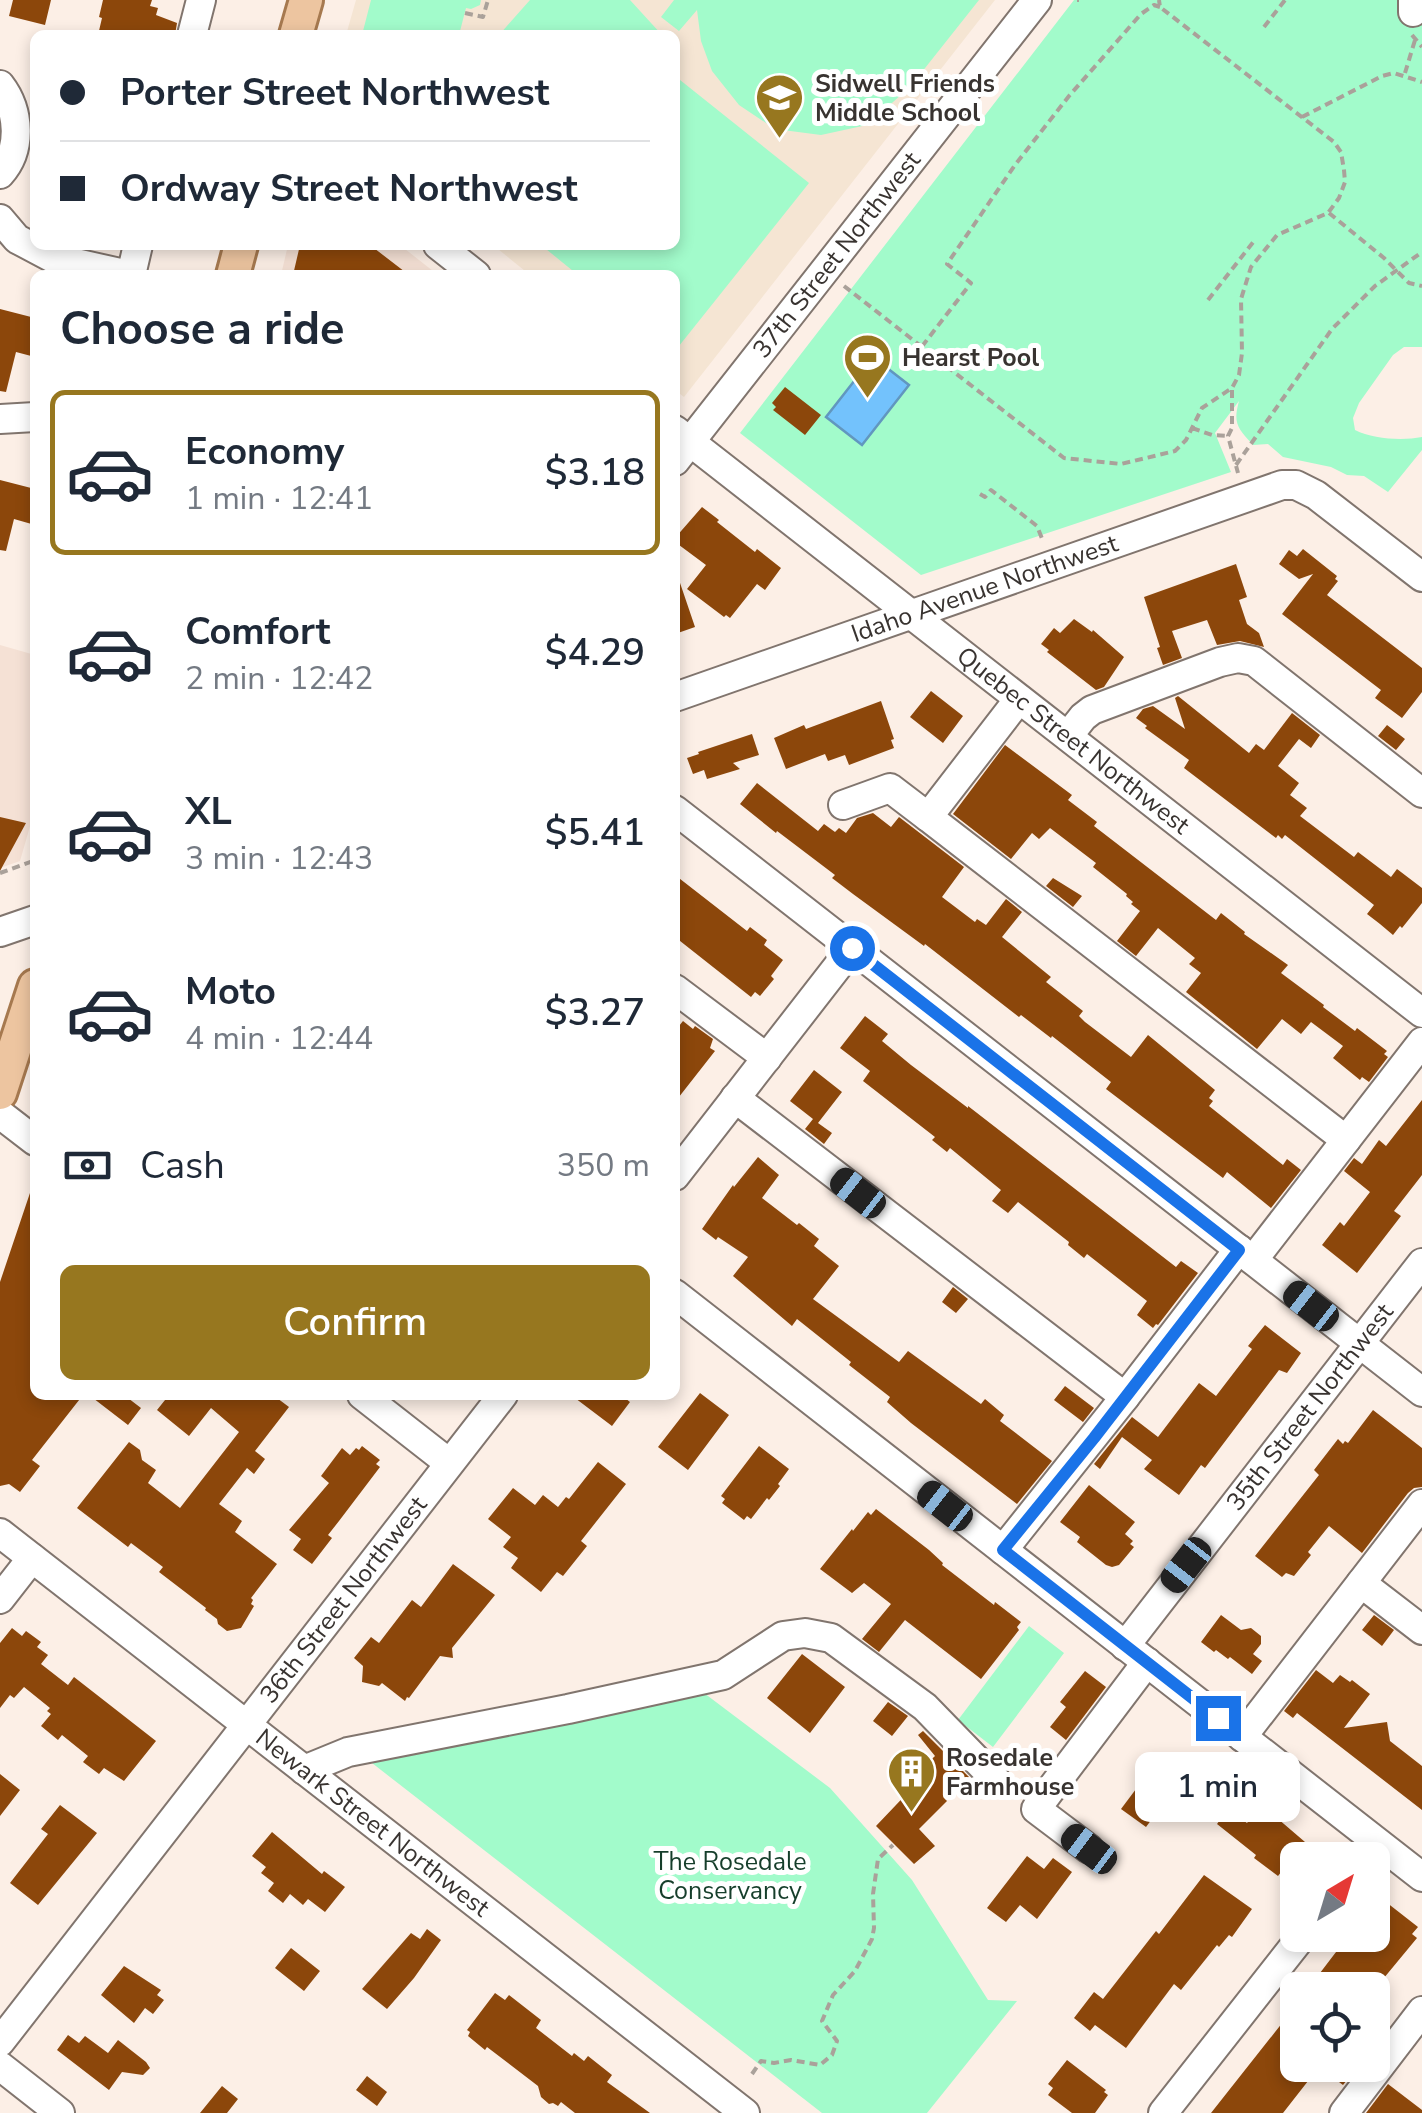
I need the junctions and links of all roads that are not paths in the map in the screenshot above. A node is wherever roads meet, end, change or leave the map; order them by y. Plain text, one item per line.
1 (201, 0) edge
2 (306, 0) edge
3 (1036, 0) edge
4 (193, 30) edge
5 (297, 30) edge
6 (0, 86) edge
7 (0, 174) edge
8 (0, 219) edge
9 (30, 246) edge
10 (38, 250) edge
11 (444, 250) edge
12 (107, 270) edge
13 (467, 270) edge
14 (30, 417) edge
15 (0, 419) edge
16 (680, 445) edge
17 (1422, 578) edge
18 (912, 614) junction
19 (680, 695) edge
20 (1019, 698) junction
21 (1068, 736) junction
22 (1422, 793) edge
23 (843, 805) dead end
24 (680, 814) edge
25 (928, 817) junction
26 (30, 922) edge
27 (0, 932) edge
28 (852, 948) junction
29 (680, 993) edge
30 (30, 1001) edge
31 (1422, 1013) edge
32 (1422, 1042) edge
33 (767, 1058) junction
34 (0, 1093) edge
35 (736, 1098) junction
36 (0, 1114) edge
37 (30, 1137) edge
38 (1346, 1140) junction
39 (680, 1170) edge
40 (1246, 1255) junction
41 (1422, 1263) edge
42 (680, 1298) edge
43 (1359, 1343) junction
44 (1422, 1392) edge
45 (1125, 1398) junction
46 (368, 1400) edge
47 (499, 1400) edge
48 (449, 1463) junction
49 (1422, 1504) edge
50 (0, 1533) edge
51 (1003, 1550) junction
52 (32, 1558) junction
53 (1361, 1583) junction
54 (0, 1599) edge
55 (1422, 1630) edge
56 (1136, 1654) junction
57 (246, 1725) junction
58 (1242, 1736) junction
59 (304, 1770) junction
60 (995, 1779) dead end
61 (1358, 1842) edge
62 (1089, 1849) dead end
63 (1390, 1862) edge
64 (1422, 1877) edge
65 (1289, 1952) edge
66 (1422, 2011) edge
67 (0, 2042) edge
68 (0, 2066) edge
69 (60, 2113) edge
70 (744, 2113) edge
71 (1164, 2113) edge
72 (1344, 2113) edge

1 - 4 street
2 - 5 main road
3 - 16 street, 37th Street Northwest
6 - 7 street
8 - 9 street
10 - 12 street
11 - 13 street
14 - 15 street
16 - 18 street, Quebec Street Northwest
17 - 18 street, Idaho Avenue Northwest
18 - 19 street, Idaho Avenue Northwest
18 - 20 street, Quebec Street Northwest
20 - 21 street, Quebec Street Northwest
20 - 25 street
21 - 22 street
21 - 31 street, Quebec Street Northwest
23 - 25 street
24 - 28 street
25 - 38 street
26 - 27 street
28 - 33 street
28 - 40 street
29 - 33 street
30 - 34 main road
32 - 38 street
33 - 35 street
35 - 39 street
35 - 45 street
36 - 37 street
38 - 40 street
40 - 43 street
40 - 45 street
41 - 43 street, 35th Street Northwest
42 - 51 street
43 - 44 street
43 - 56 street, 35th Street Northwest
45 - 51 street
46 - 48 street
47 - 48 street, 36th Street Northwest
48 - 57 street, 36th Street Northwest
49 - 53 street
50 - 52 street, Newark Street Northwest
51 - 56 street
52 - 54 street
52 - 57 street, Newark Street Northwest
53 - 55 street
53 - 58 street
56 - 58 street
56 - 62 street, 35th Street Northwest
57 - 59 street, Newark Street Northwest
57 - 67 street, 36th Street Northwest
58 - 61 street
59 - 60 street
59 - 70 street, Newark Street Northwest
63 - 64 street
65 - 71 street
66 - 72 street
68 - 69 street

